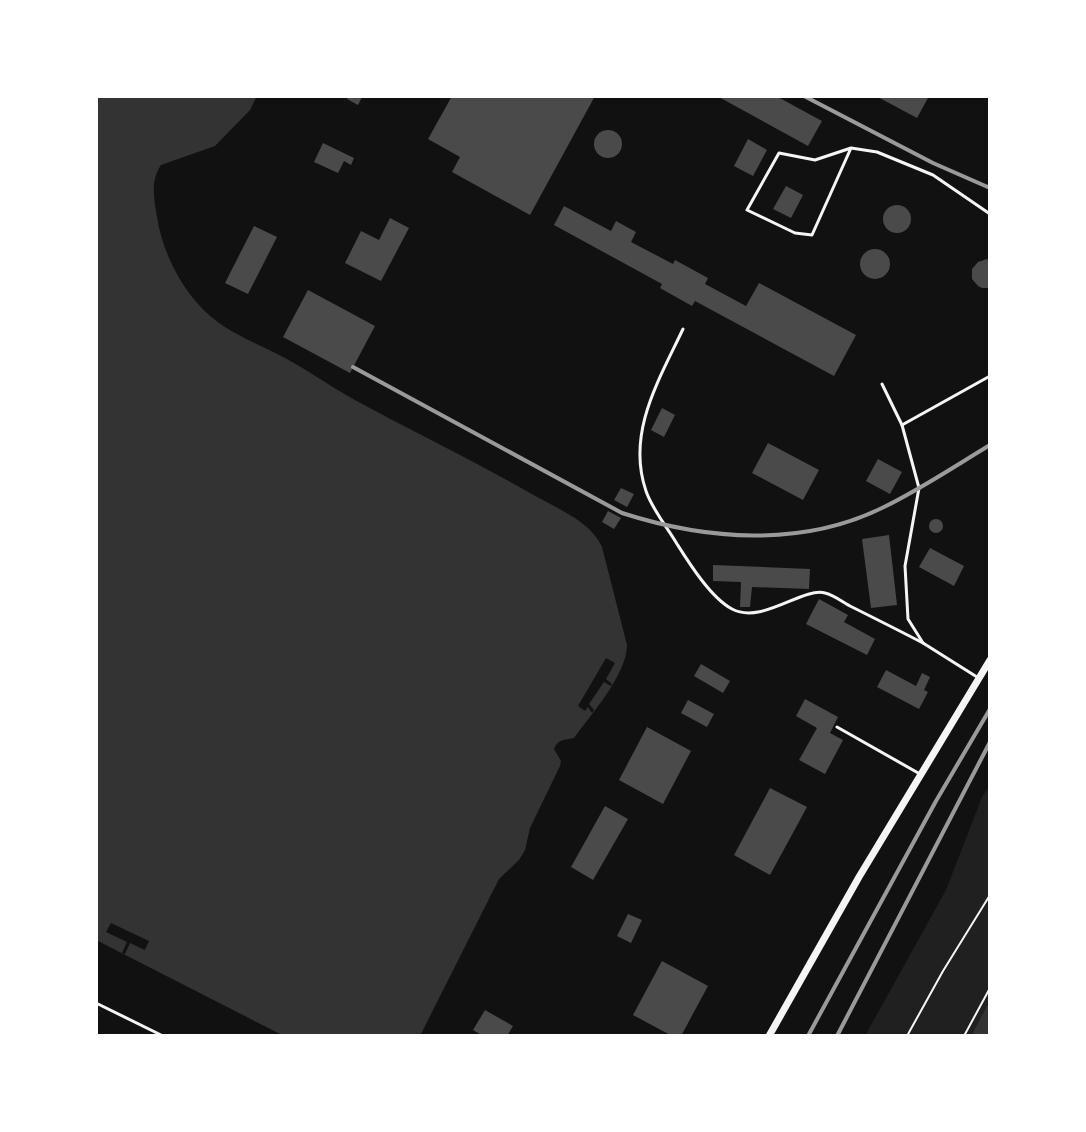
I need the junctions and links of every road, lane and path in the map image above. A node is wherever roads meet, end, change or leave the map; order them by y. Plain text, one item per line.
1 (851, 148) junction
2 (990, 214) edge
3 (683, 329) dead end
4 (990, 376) edge
5 (882, 384) dead end
6 (902, 425) junction
7 (923, 643) junction
8 (990, 660) edge
9 (979, 678) junction
10 (837, 727) dead end
11 (920, 774) junction
12 (990, 895) edge
13 (990, 988) edge
14 (96, 1003) edge
15 (163, 1036) edge
16 (769, 1036) edge
17 (907, 1036) edge
18 (964, 1036) edge

1 - 1 lane
1 - 2 lane
3 - 7 lane
4 - 6 lane
5 - 6 lane
6 - 7 lane
7 - 9 lane
8 - 9 street
9 - 11 street
10 - 11 lane
11 - 16 street
12 - 17 path
13 - 18 path
14 - 15 lane

